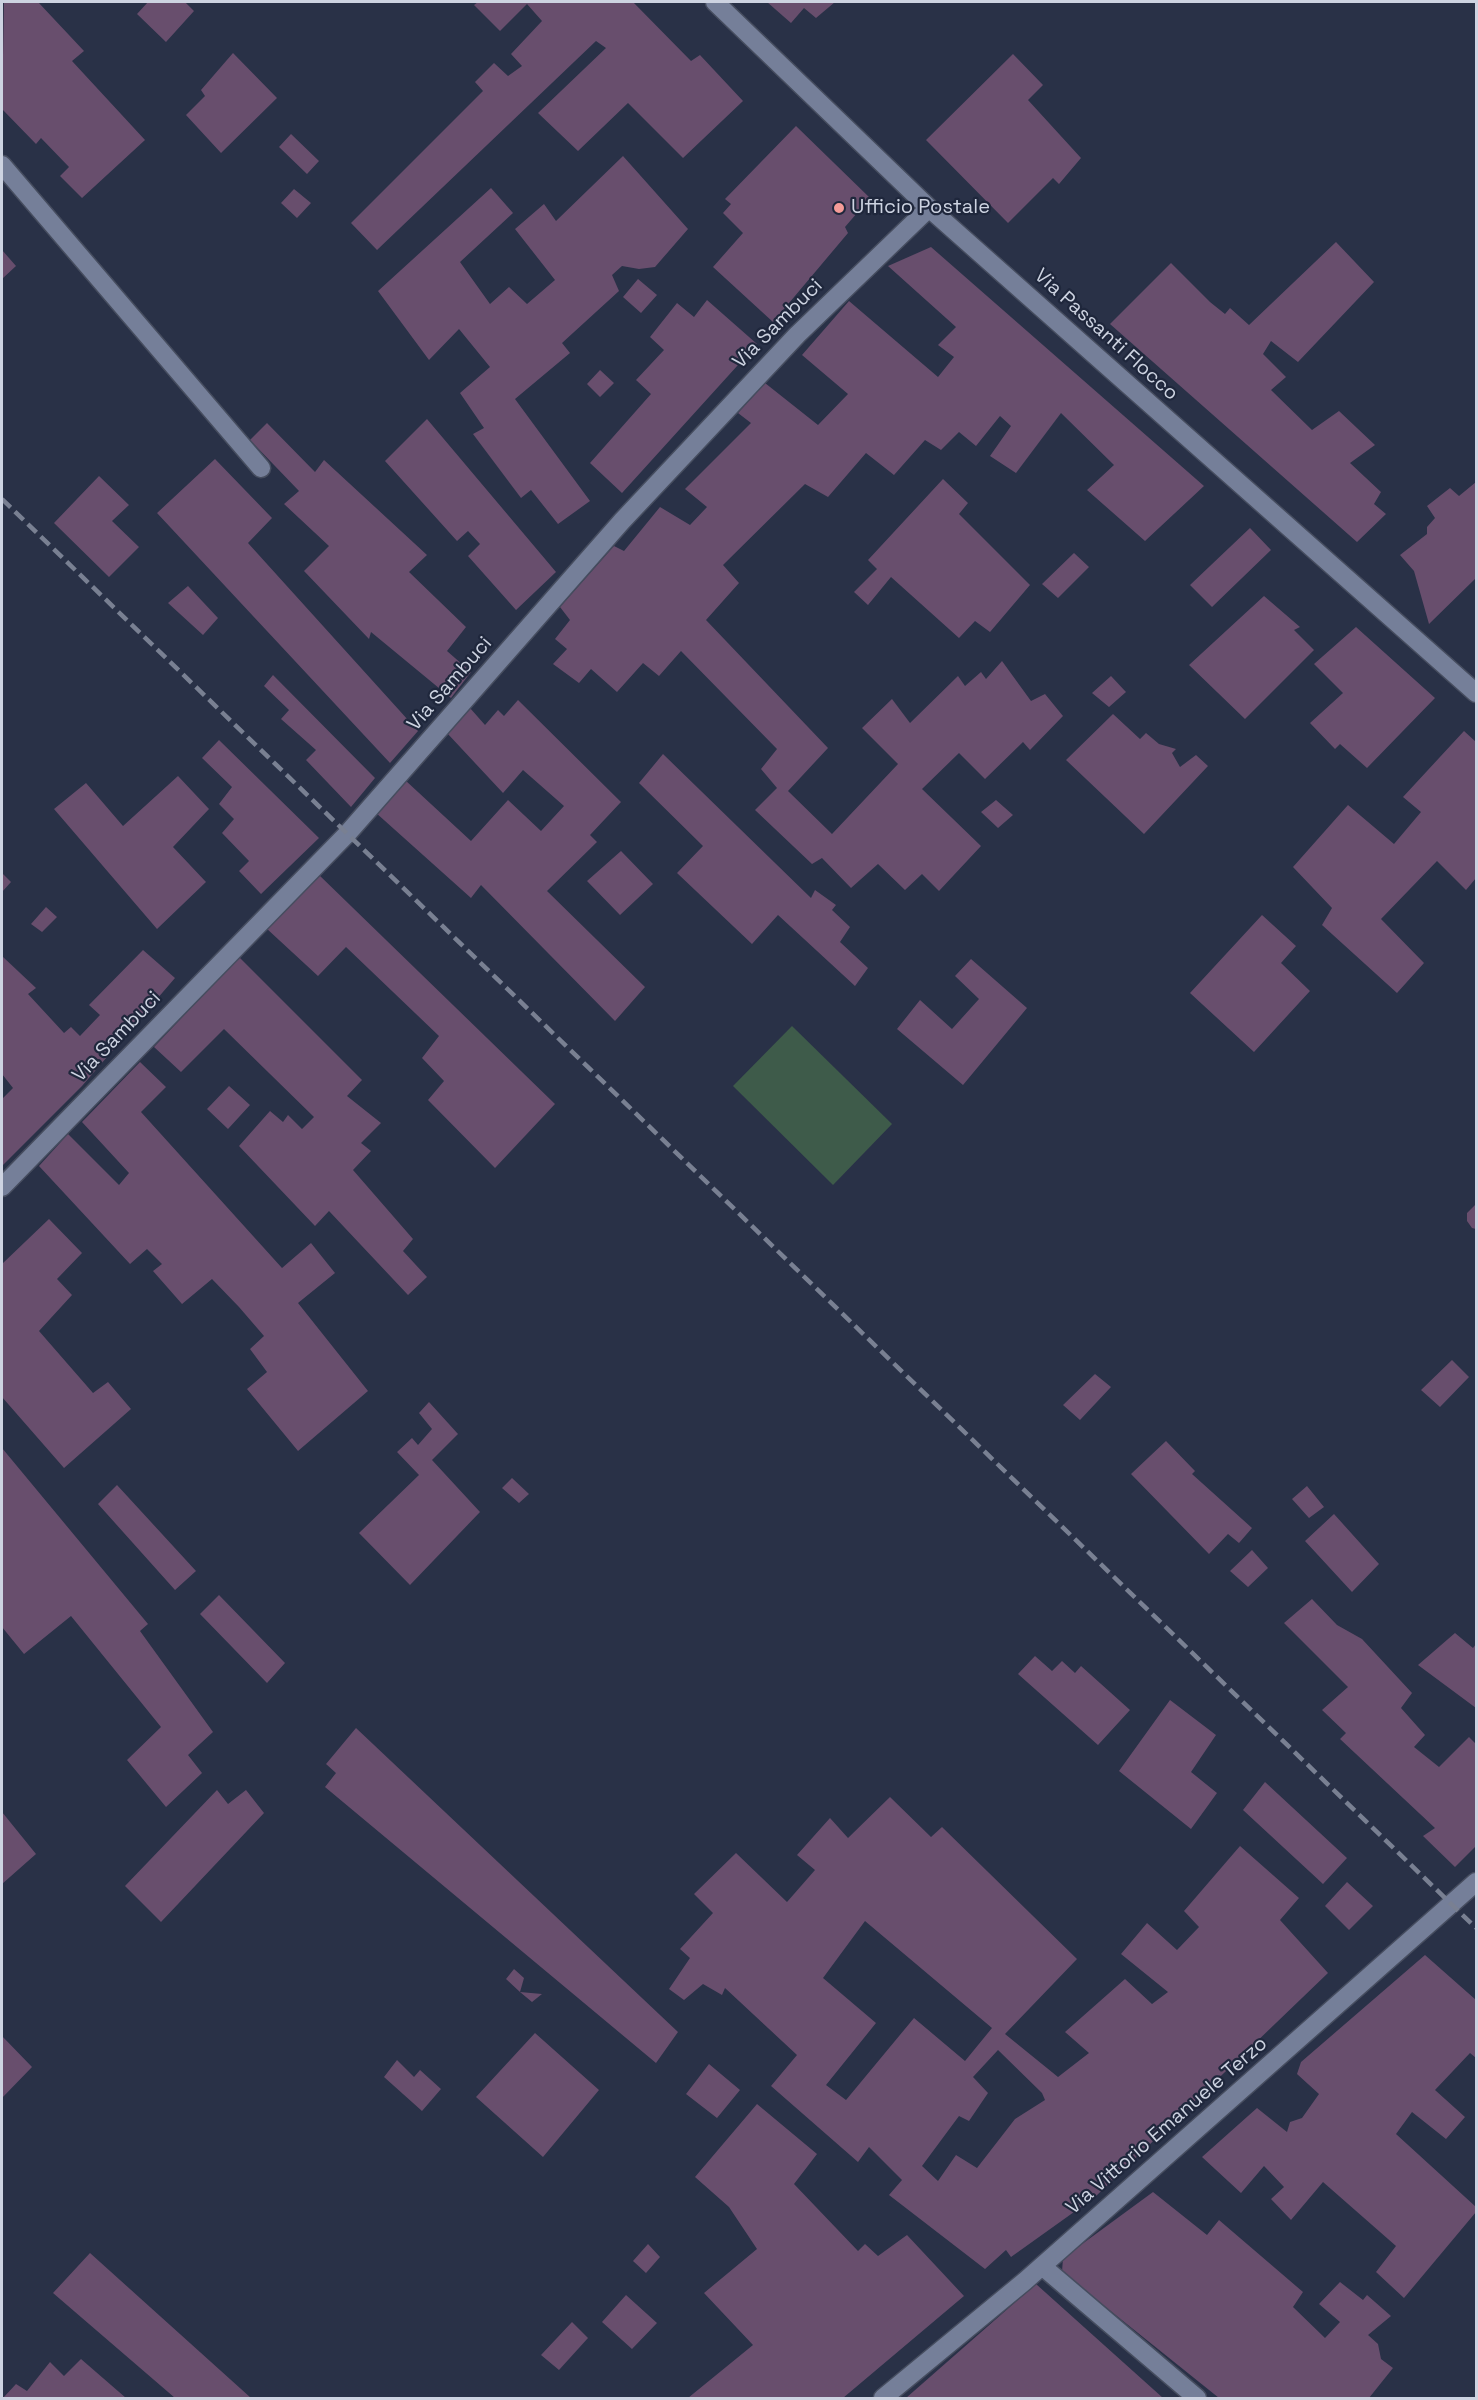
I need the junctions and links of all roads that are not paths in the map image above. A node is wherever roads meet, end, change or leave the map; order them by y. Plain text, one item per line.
1 (715, 2) edge
2 (2, 165) edge
3 (929, 208) junction
4 (261, 468) dead end
5 (1476, 693) edge
6 (2, 1187) edge
7 (1476, 1882) edge
8 (1042, 2266) junction
9 (883, 2398) edge
10 (1197, 2398) edge

1 - 3 street, Via Passanti Flocco
2 - 4 street
3 - 5 street, Via Passanti Flocco
3 - 6 street, Via Sambuci
7 - 8 street, Via Vittorio Emanuele Terzo
8 - 9 street, Via Vittorio Emanuele Terzo
8 - 10 street

